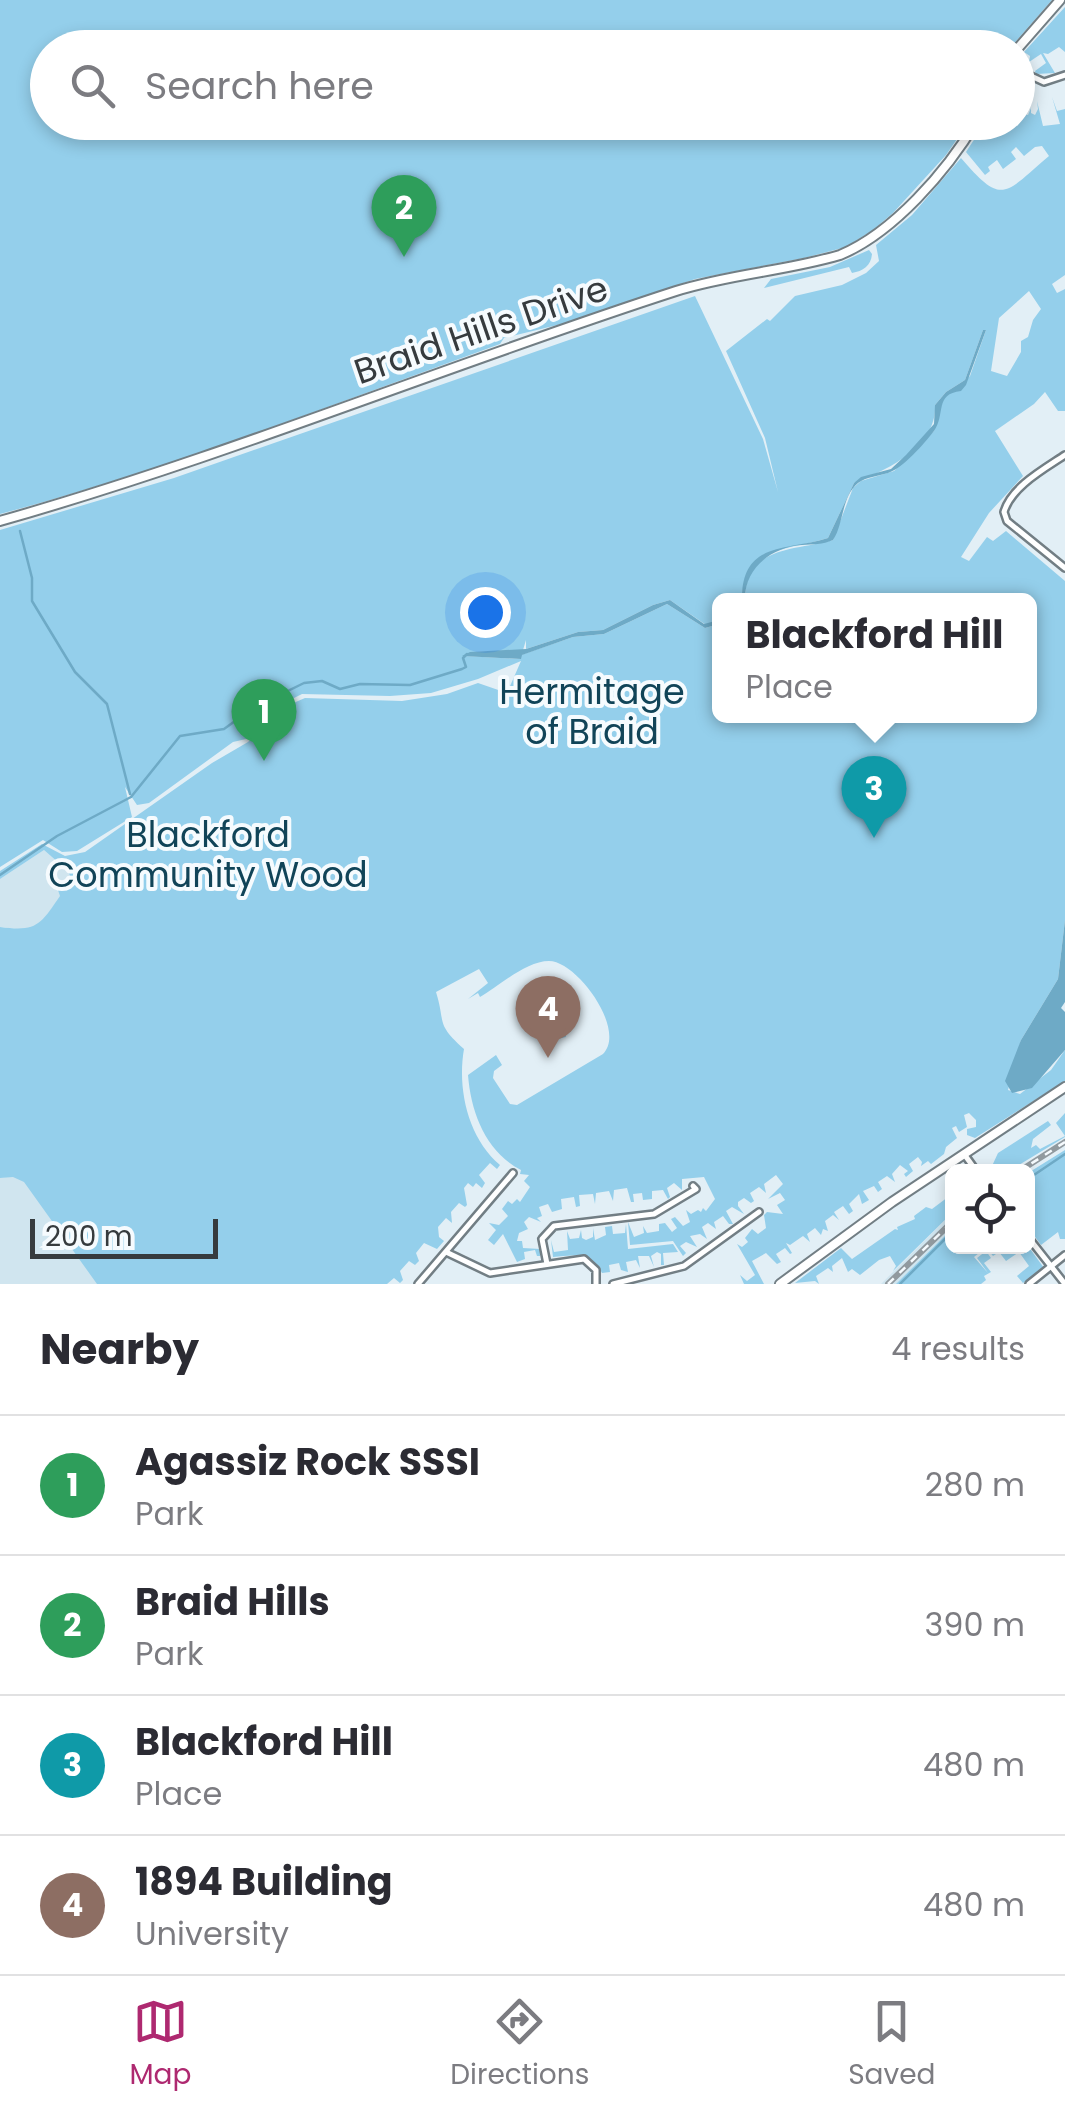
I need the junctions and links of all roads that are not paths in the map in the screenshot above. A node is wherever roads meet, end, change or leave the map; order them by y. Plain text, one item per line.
1 (1060, 0) edge
2 (1034, 30) edge
3 (1065, 75) edge
4 (1035, 80) edge
5 (964, 140) edge
6 (1065, 455) edge
7 (0, 520) edge
8 (1065, 568) edge
9 (1065, 1087) edge
10 (963, 1153) junction
11 (971, 1164) edge
12 (514, 1172) dead end
13 (694, 1186) dead end
14 (760, 1212) dead end
15 (1035, 1246) edge
16 (446, 1252) junction
17 (1065, 1255) edge
18 (547, 1264) junction
19 (1051, 1266) junction
20 (418, 1284) edge
21 (596, 1284) edge
22 (613, 1284) edge
23 (780, 1284) edge
24 (1029, 1284) edge
25 (1064, 1284) edge

1 - 2 street
3 - 4 street
5 - 7 street, Braid Hills Drive
6 - 8 street
9 - 10 street
10 - 11 street
10 - 23 street
12 - 16 street
13 - 18 street
14 - 22 street
15 - 19 street
16 - 18 street
16 - 20 street
17 - 19 street
18 - 21 street
19 - 24 street
19 - 25 street

